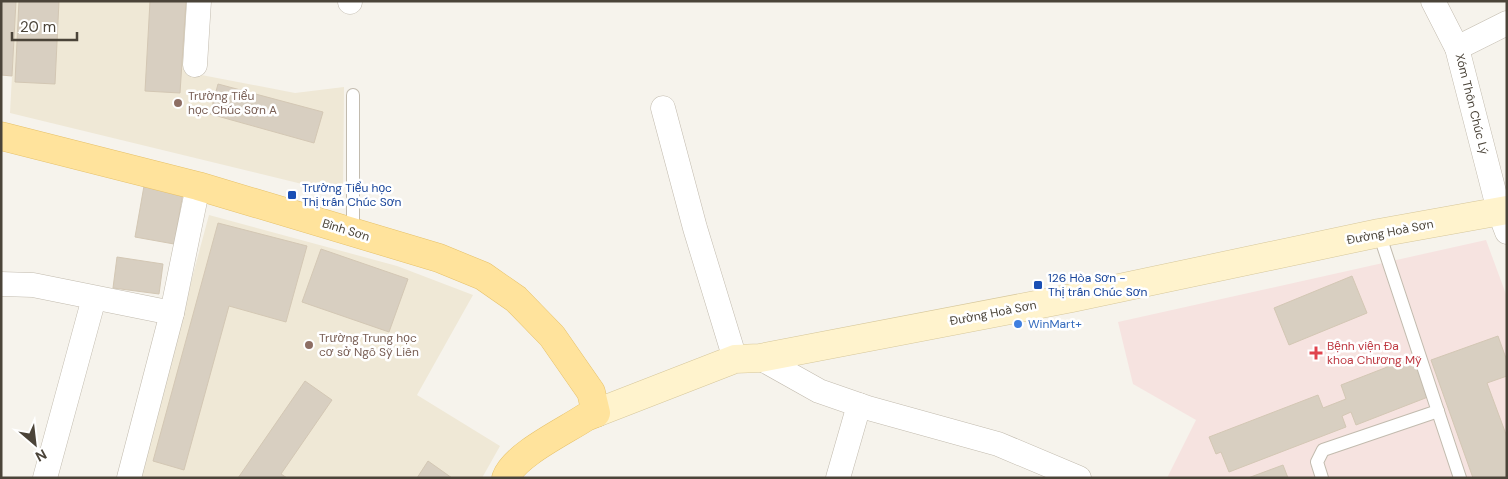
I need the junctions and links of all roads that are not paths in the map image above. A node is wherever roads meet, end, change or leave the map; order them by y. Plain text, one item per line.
1 (199, 1) edge
2 (1433, 1) edge
3 (1507, 22) edge
4 (1457, 48) junction
5 (195, 65) dead end
6 (353, 95) dead end
7 (663, 108) dead end
8 (1, 136) edge
9 (198, 186) junction
10 (1504, 218) edge
11 (352, 232) junction
12 (1379, 233) junction
13 (1, 284) edge
14 (94, 298) junction
15 (172, 313) junction
16 (748, 359) junction
17 (859, 405) junction
18 (1438, 411) junction
19 (596, 414) junction
20 (46, 478) edge
21 (128, 478) edge
22 (506, 478) edge
23 (838, 478) edge
24 (1078, 478) edge
25 (1322, 478) edge
26 (1460, 478) edge

1 - 5 street
2 - 4 street, Xóm Thôn Chúc Lý
3 - 4 street
4 - 10 street, Xóm Thôn Chúc Lý
6 - 11 lane
7 - 16 street
8 - 9 main road, Bình Sơn
9 - 11 main road, Bình Sơn
9 - 15 street
10 - 12 street, Đường Hoà Sơn
11 - 19 main road, Bình Sơn
12 - 16 street, Đường Hoà Sơn
12 - 18 lane
13 - 14 street
14 - 15 street
14 - 20 street
15 - 21 street
16 - 17 street
16 - 19 street, Đường Hoà Sơn
17 - 23 street
17 - 24 street
18 - 25 lane
18 - 26 lane
19 - 22 main road, Đường Hoà Sơn

